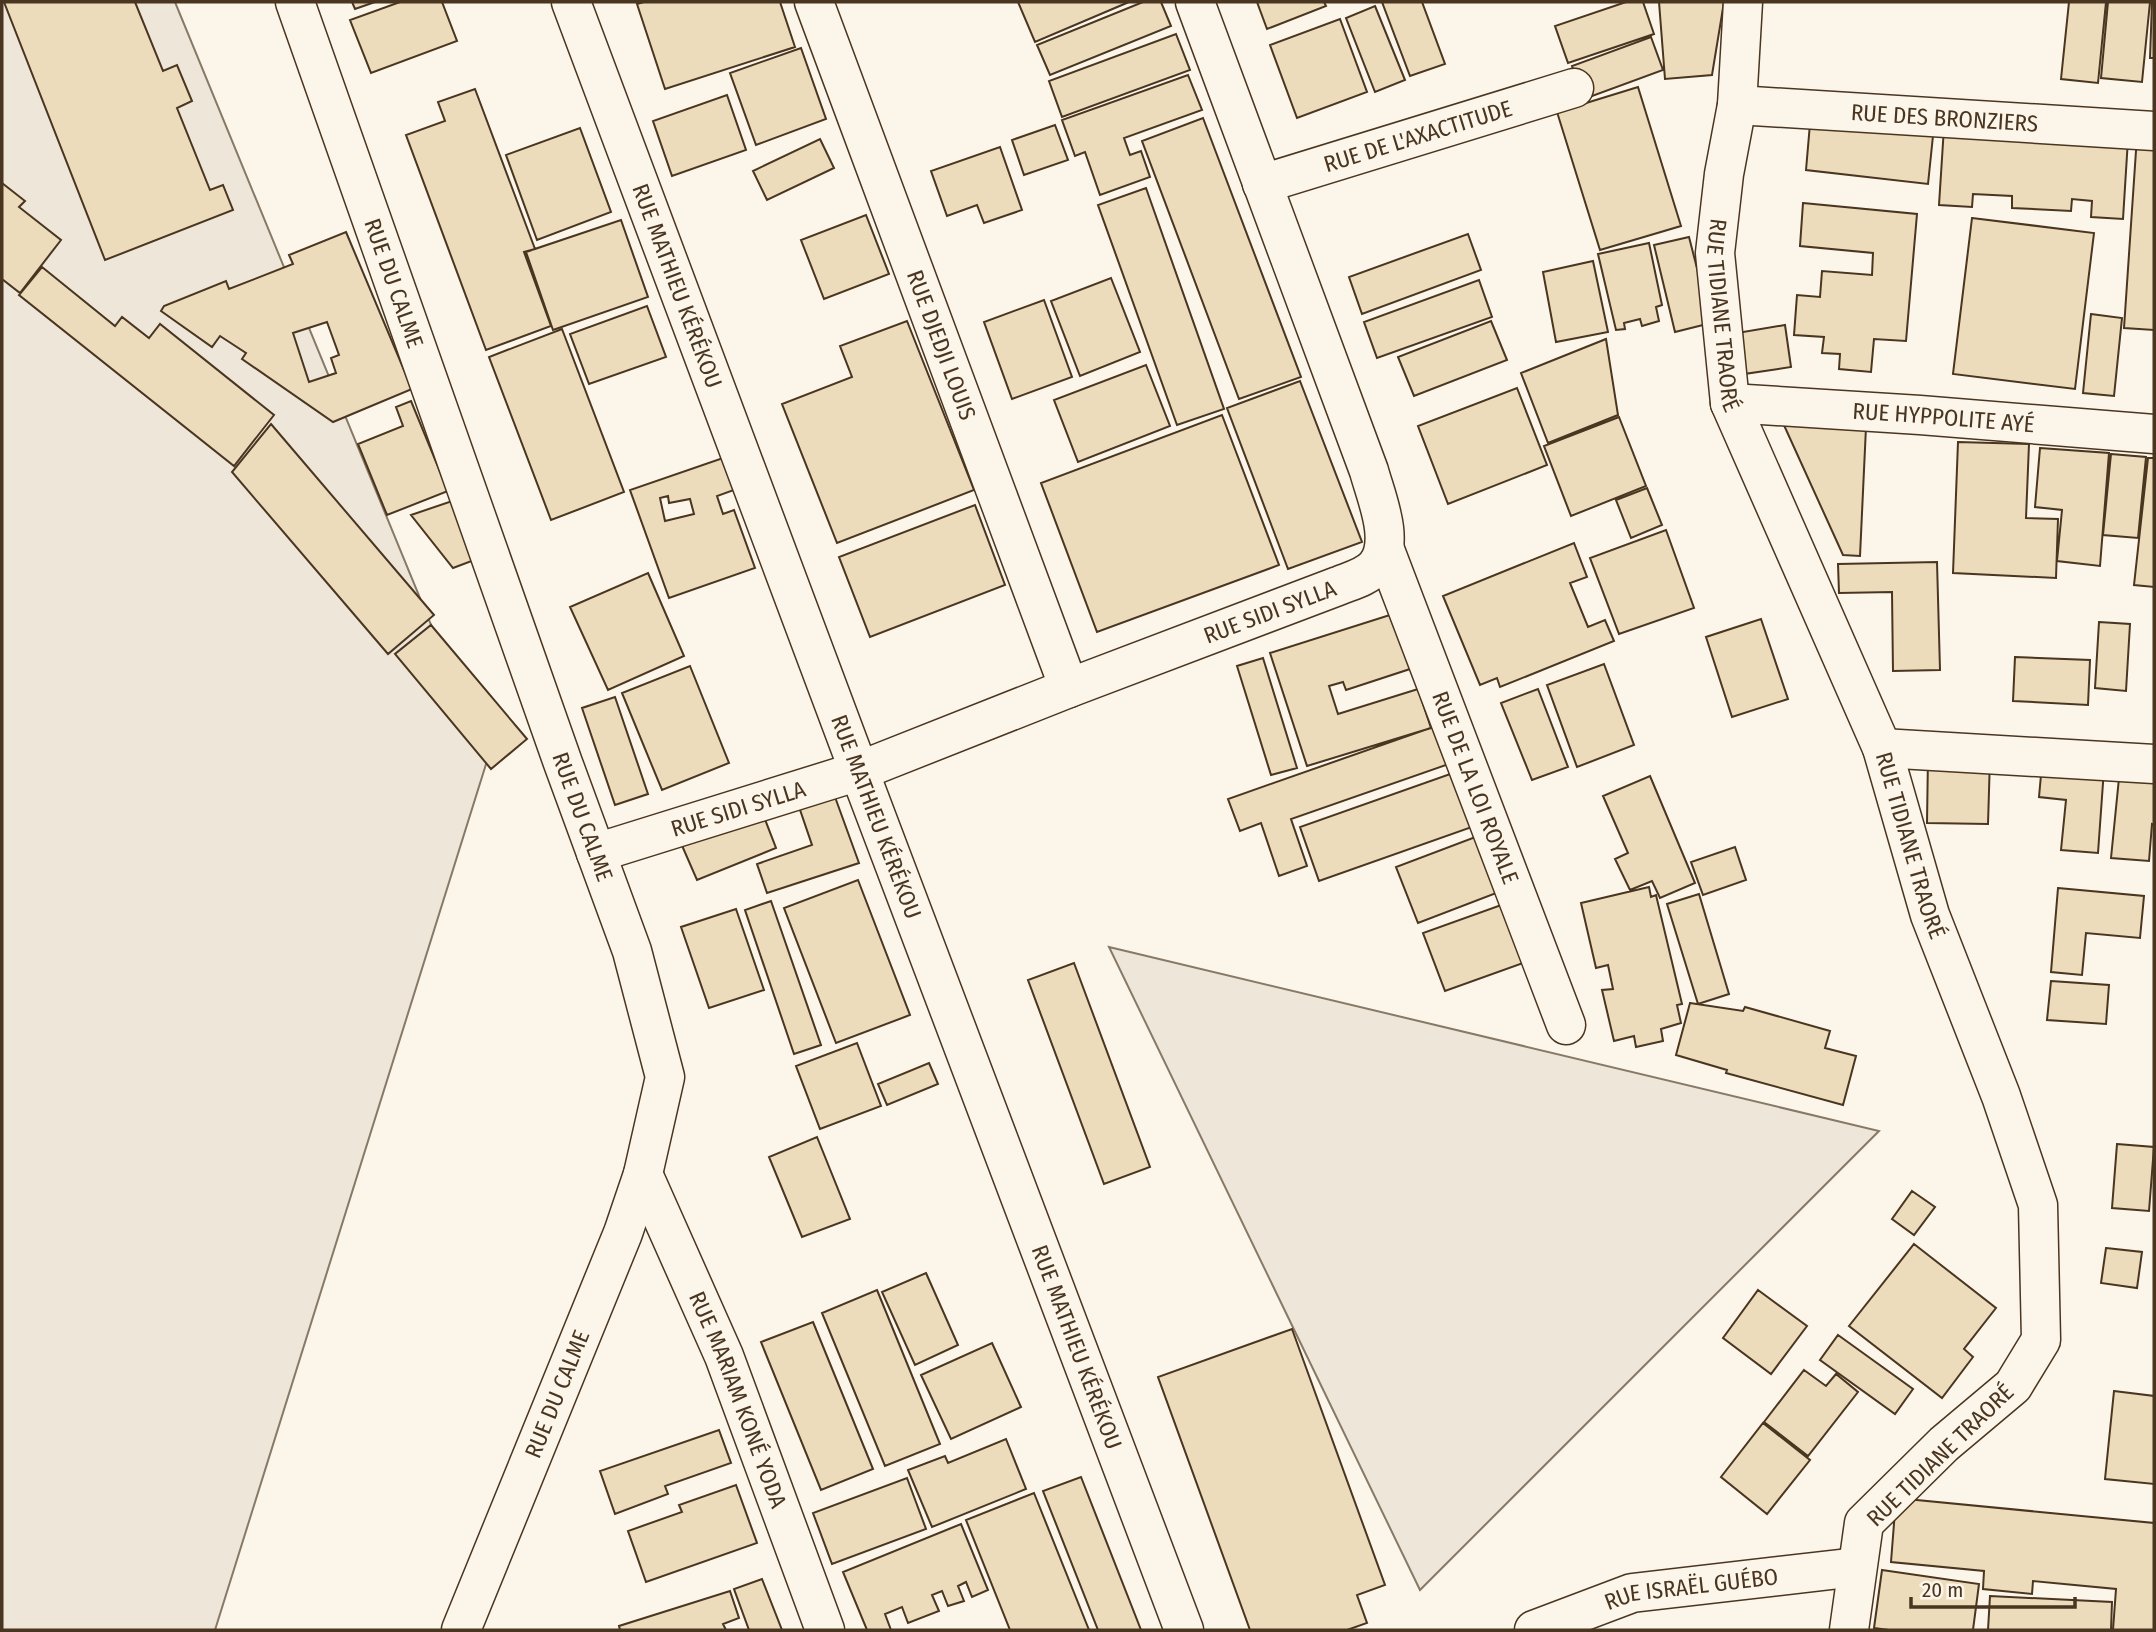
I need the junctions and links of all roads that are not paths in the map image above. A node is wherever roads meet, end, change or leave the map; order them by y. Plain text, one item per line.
1 (295, 2) edge
2 (814, 2) edge
3 (1195, 2) edge
4 (1743, 2) edge
5 (578, 4) edge
6 (1574, 88) dead end
7 (1737, 105) junction
8 (2154, 131) edge
9 (1262, 184) junction
10 (1730, 403) junction
11 (2154, 434) edge
12 (1384, 550) junction
13 (1069, 688) junction
14 (1882, 748) junction
15 (2154, 764) edge
16 (859, 771) junction
17 (596, 853) junction
18 (1566, 1025) dead end
19 (643, 1174) junction
20 (1857, 1567) junction
21 (461, 1630) edge
22 (825, 1630) edge
23 (1184, 1630) edge
24 (1534, 1630) edge
25 (1849, 1630) edge

1 - 17 street, RUE DU CALME
2 - 13 street, RUE DJEDJI LOUIS
3 - 9 street
4 - 7 street, RUE TIDIANE TRAORÉ
5 - 16 street, RUE MATHIEU KÉRÉKOU
6 - 9 street, RUE DE L'AXACTITUDE
7 - 8 street, RUE DES BRONZIERS
7 - 10 street, RUE TIDIANE TRAORÉ
9 - 12 street
10 - 11 street, RUE HYPPOLITE AYÉ
10 - 14 street, RUE TIDIANE TRAORÉ
12 - 13 street, RUE SIDI SYLLA
12 - 18 street, RUE DE LA LOI ROYALE
13 - 16 street, RUE SIDI SYLLA
14 - 15 street
14 - 20 street, RUE TIDIANE TRAORÉ
16 - 17 street, RUE SIDI SYLLA
16 - 23 street, RUE MATHIEU KÉRÉKOU
17 - 19 street, RUE DU CALME
19 - 21 street, RUE DU CALME
19 - 22 street, RUE MARIAM KONÉ YODA
20 - 24 street, RUE ISRAËL GUÉBO
20 - 25 street, RUE TIDIANE TRAORÉ

